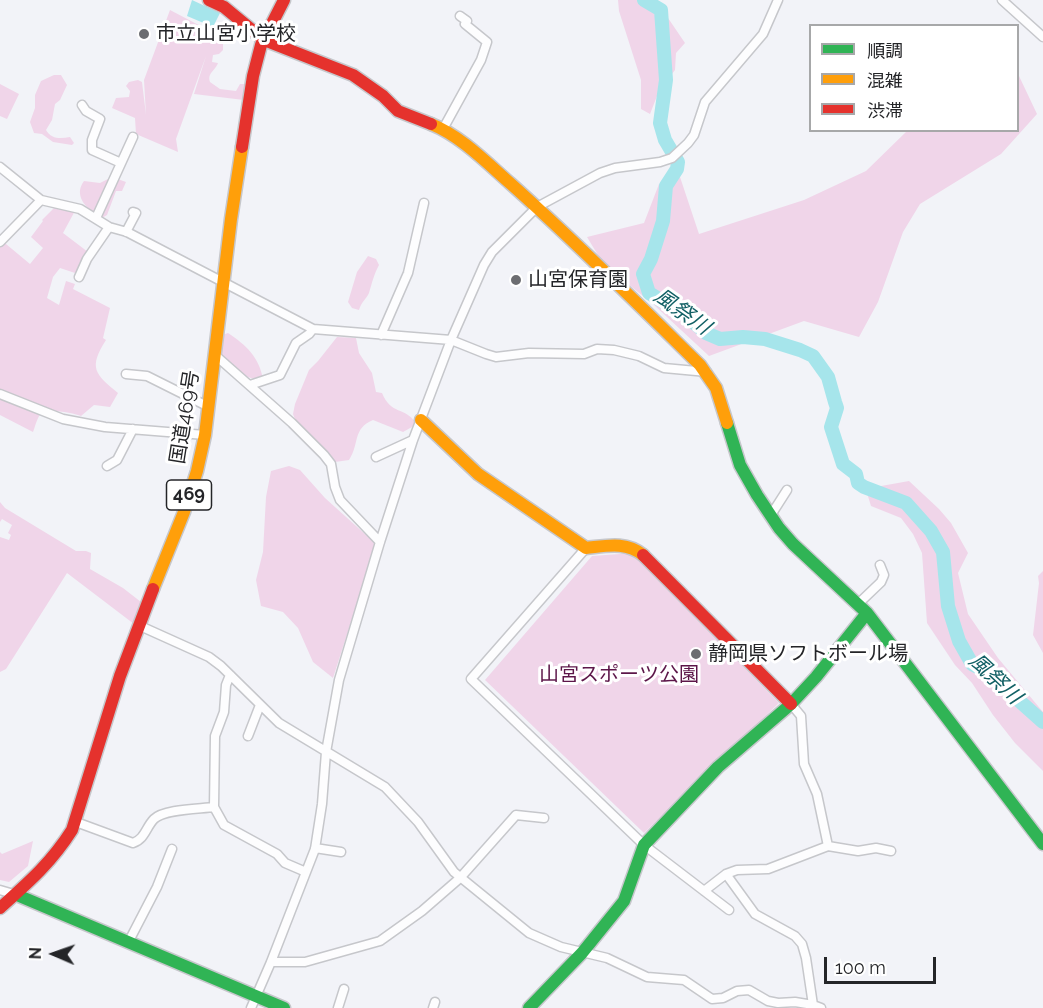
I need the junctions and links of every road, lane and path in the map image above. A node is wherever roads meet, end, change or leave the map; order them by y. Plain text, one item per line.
1 (209, 0) edge
2 (284, 0) edge
3 (777, 0) edge
4 (1002, 0) edge
5 (225, 4) edge
6 (460, 16) dead end
7 (1043, 37) edge
8 (264, 40) junction
9 (82, 105) dead end
10 (442, 129) junction
11 (133, 137) dead end
12 (121, 163) junction
13 (0, 167) edge
14 (41, 200) junction
15 (424, 203) dead end
16 (537, 207) junction
17 (133, 212) dead end
18 (96, 218) junction
19 (109, 227) junction
20 (126, 232) junction
21 (0, 242) edge
22 (79, 277) dead end
23 (223, 283) junction
24 (313, 329) junction
25 (381, 335) junction
26 (451, 340) junction
27 (215, 355) junction
28 (708, 372) junction
29 (126, 374) dead end
30 (250, 385) junction
31 (0, 393) edge
32 (208, 407) junction
33 (421, 420) junction
34 (133, 429) junction
35 (205, 435) junction
36 (413, 440) junction
37 (376, 458) dead end
38 (107, 466) dead end
39 (787, 490) dead end
40 (771, 515) junction
41 (380, 542) junction
42 (586, 548) junction
43 (880, 565) dead end
44 (862, 608) junction
45 (138, 625) junction
46 (230, 675) junction
47 (791, 704) junction
48 (260, 705) junction
49 (248, 736) dead end
50 (326, 752) junction
51 (214, 807) junction
52 (544, 818) dead end
53 (76, 822) junction
54 (1043, 844) edge
55 (644, 845) junction
56 (828, 846) junction
57 (315, 848) junction
58 (172, 849) dead end
59 (891, 851) dead end
60 (341, 852) dead end
61 (306, 872) junction
62 (726, 874) junction
63 (460, 878) junction
64 (0, 891) edge
65 (704, 891) junction
66 (16, 895) junction
67 (0, 909) edge
68 (729, 910) dead end
69 (129, 941) junction
70 (582, 953) junction
71 (271, 962) junction
72 (344, 989) dead end
73 (254, 1002) edge
74 (817, 1006) edge
75 (284, 1008) edge
76 (338, 1008) edge
77 (529, 1008) edge

1 - 5 main road
2 - 8 main road, 国道469号 / 469
3 - 16 street
4 - 7 street
5 - 8 main road
6 - 10 street
8 - 10 main road
8 - 23 main road, 国道469号 / 469
9 - 12 street
10 - 16 main road
11 - 12 street
12 - 18 street
13 - 14 street
14 - 18 street
14 - 21 street
15 - 25 street
16 - 26 street
16 - 28 main road
17 - 20 street
18 - 19 street
19 - 20 street
19 - 22 street
20 - 23 street
23 - 24 street
23 - 27 main road, 国道469号 / 469
24 - 25 street
24 - 30 street
25 - 26 street
26 - 28 street
26 - 33 street
27 - 30 street
27 - 32 main road, 国道469号 / 469
28 - 40 main road
29 - 32 street
30 - 41 street
31 - 34 street
32 - 35 main road, 国道469号 / 469
33 - 36 street
33 - 42 main road
34 - 35 street
34 - 38 street
35 - 45 main road, 国道469号 / 469
36 - 37 street
36 - 41 street
39 - 40 street
40 - 44 main road
41 - 50 street
42 - 47 main road
42 - 55 street
43 - 44 street
44 - 47 main road
44 - 54 main road
45 - 46 street
45 - 53 main road, 国道469号 / 469
46 - 48 street
46 - 51 street
47 - 55 main road
47 - 56 street
48 - 49 street
48 - 50 street
50 - 57 street
50 - 63 street
51 - 53 street
51 - 61 street
52 - 63 street
53 - 66 main road, 国道469号 / 469
55 - 65 street
55 - 70 main road
56 - 59 street
56 - 62 street
57 - 60 street
57 - 61 street
58 - 69 street
61 - 71 street
62 - 65 street
62 - 74 street
63 - 70 street
63 - 71 street
64 - 66 street
65 - 68 street
66 - 67 main road, 国道469号 / 469
66 - 69 main road
69 - 73 main road
70 - 74 street
70 - 77 main road
71 - 73 street
72 - 76 street
73 - 75 main road

